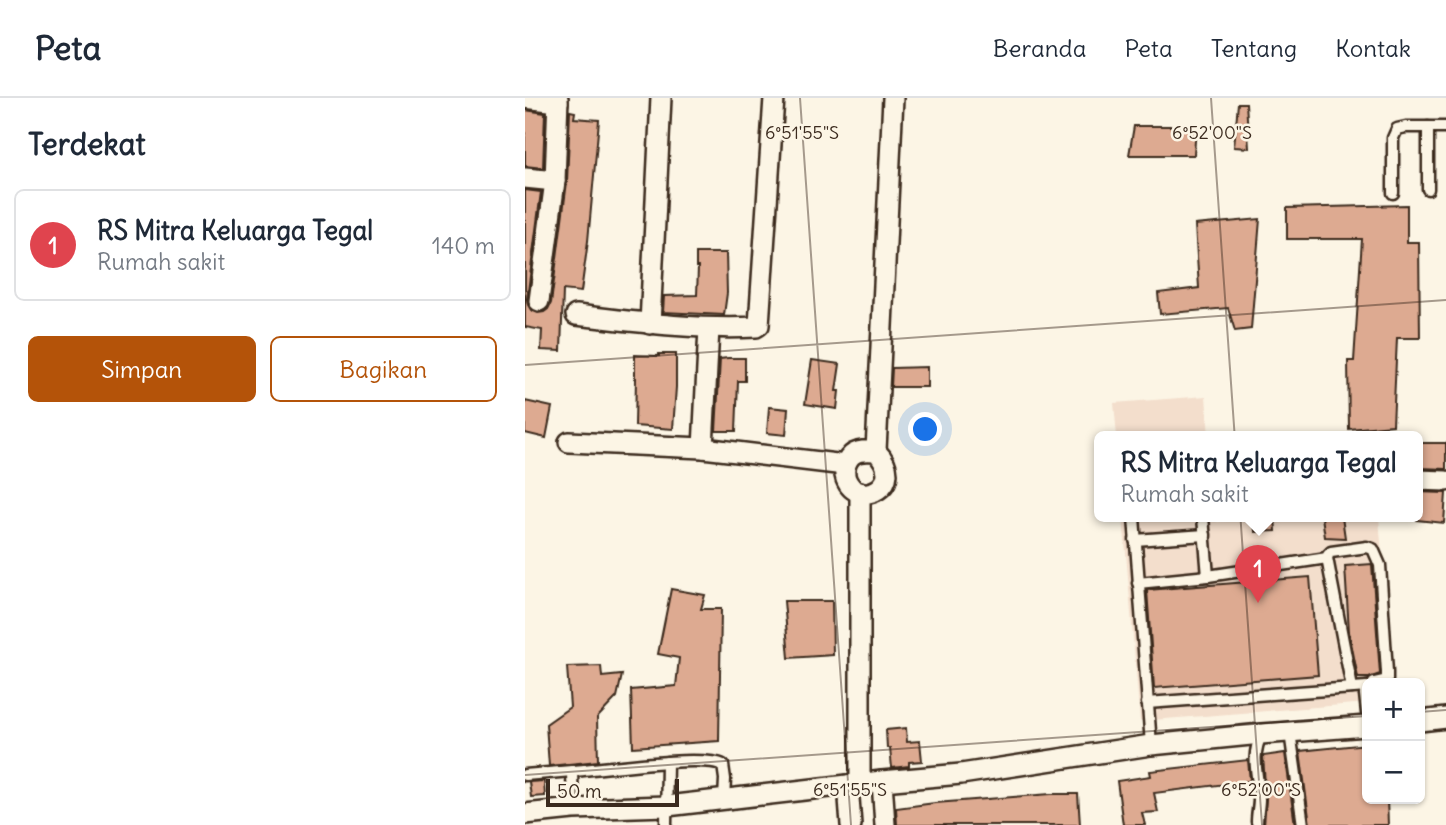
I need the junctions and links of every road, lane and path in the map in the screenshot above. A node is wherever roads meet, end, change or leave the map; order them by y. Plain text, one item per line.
1 (525, 98) edge
2 (661, 98) edge
3 (774, 98) edge
4 (893, 98) edge
5 (558, 100) edge
6 (1428, 127) junction
7 (1446, 127) edge
8 (525, 177) edge
9 (555, 181) junction
10 (1428, 189) dead end
11 (1393, 192) dead end
12 (535, 250) edge
13 (538, 301) dead end
14 (576, 315) dead end
15 (649, 324) junction
16 (709, 328) junction
17 (569, 442) dead end
18 (703, 449) junction
19 (876, 451) junction
20 (845, 465) junction
21 (1423, 481) edge
22 (1446, 481) edge
23 (860, 492) junction
24 (1134, 522) edge
25 (1204, 522) edge
26 (1205, 535) junction
27 (1135, 540) junction
28 (1328, 558) junction
29 (1208, 576) junction
30 (1138, 583) junction
31 (1387, 678) edge
32 (1362, 687) edge
33 (1352, 688) junction
34 (1147, 703) junction
35 (1446, 718) edge
36 (1425, 720) edge
37 (1362, 726) edge
38 (1290, 732) junction
39 (1261, 734) junction
40 (1150, 746) junction
41 (667, 762) junction
42 (572, 771) junction
43 (525, 775) edge
44 (882, 781) junction
45 (854, 784) junction
46 (725, 800) junction
47 (573, 809) junction
48 (525, 814) edge
49 (667, 816) edge
50 (1257, 822) dead end
51 (851, 825) edge
52 (885, 825) edge
53 (1303, 825) edge

1 - 5 street
2 - 15 street
3 - 16 street
4 - 19 street
5 - 9 street
6 - 7 lane
6 - 10 lane
6 - 11 lane
8 - 9 street
9 - 12 street
12 - 13 street
14 - 15 street
15 - 16 street
16 - 18 street
17 - 18 street
18 - 20 street
19 - 20 street
19 - 23 street
20 - 23 street
21 - 22 street
23 - 45 street
24 - 27 lane
25 - 26 lane
26 - 27 lane
26 - 29 lane
27 - 30 lane
28 - 29 lane
28 - 31 lane
28 - 33 lane
29 - 30 lane
30 - 34 lane
32 - 33 lane
33 - 34 lane
34 - 40 lane
35 - 36 street
37 - 38 street
38 - 39 street
38 - 53 lane
39 - 40 street
39 - 50 lane
40 - 44 street
41 - 42 lane
41 - 46 lane
41 - 49 lane
42 - 43 lane
42 - 47 lane
44 - 45 street
44 - 52 street
45 - 46 street
45 - 51 street
46 - 49 street
47 - 48 street
47 - 49 street

